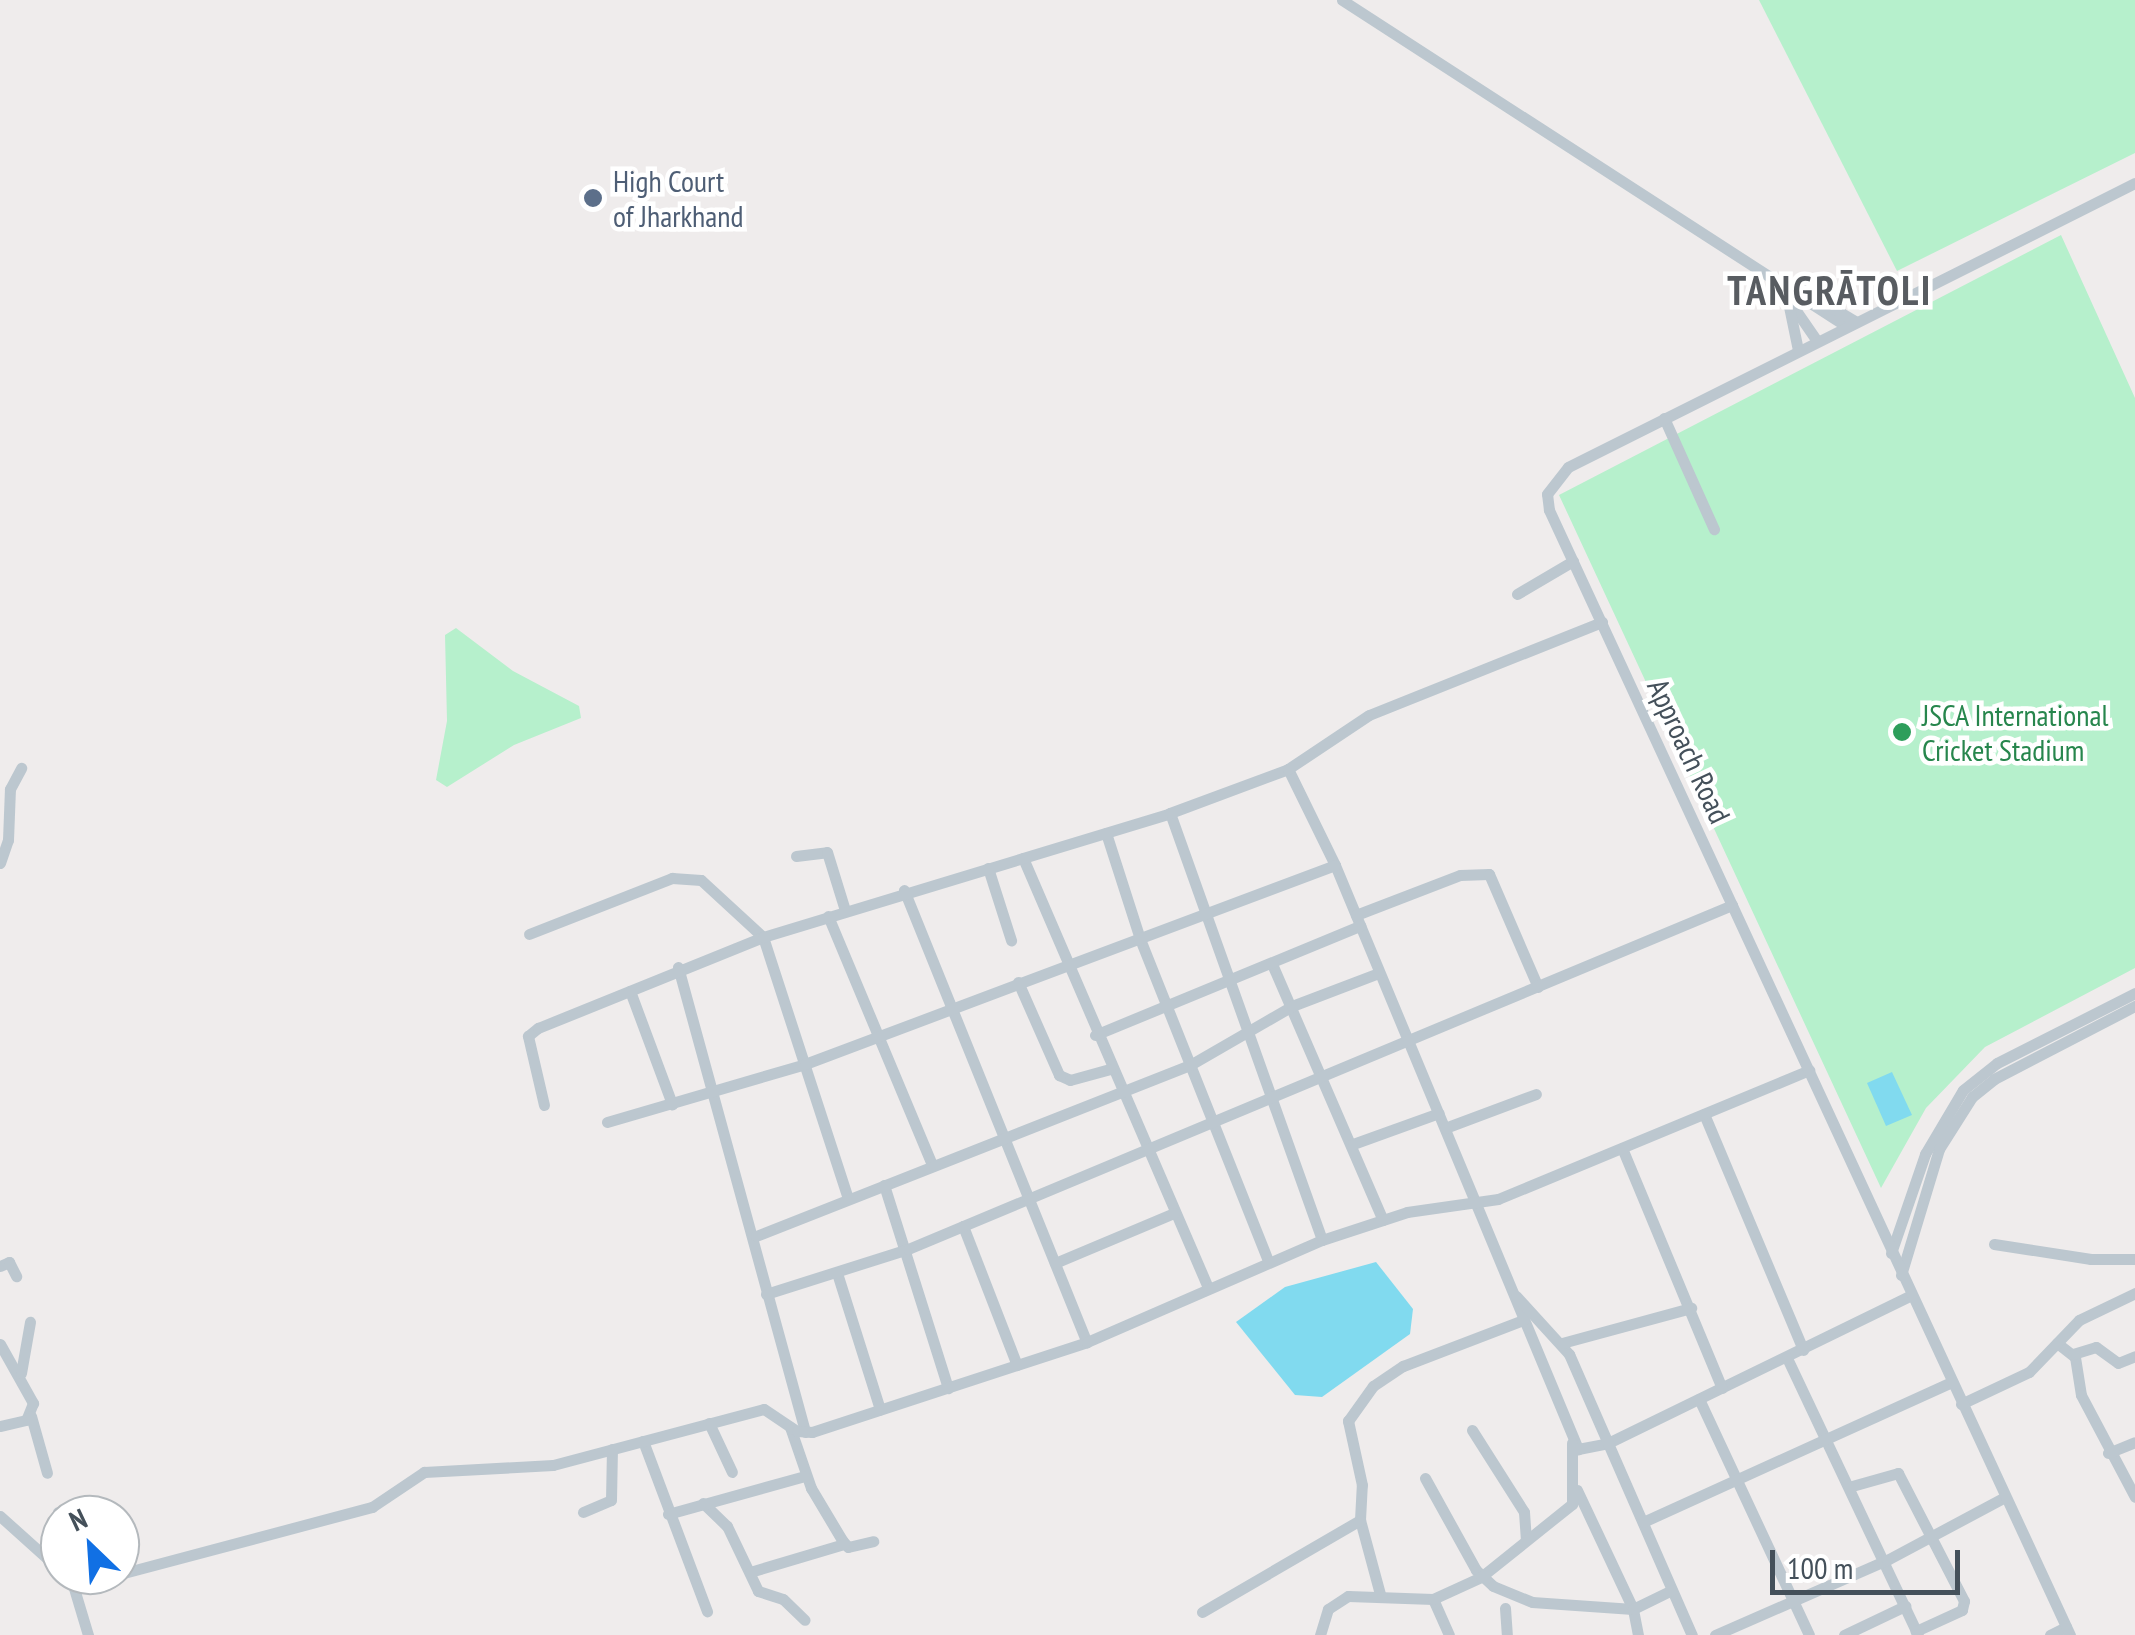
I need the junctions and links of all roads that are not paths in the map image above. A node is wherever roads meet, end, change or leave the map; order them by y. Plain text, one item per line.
1 (1342, 0) edge
2 (2135, 183) edge
3 (1784, 292) junction
4 (1851, 324) junction
5 (1817, 342) junction
6 (1798, 350) junction
7 (1664, 418) junction
8 (1714, 529) dead end
9 (1573, 562) junction
10 (1518, 594) dead end
11 (1602, 622) junction
12 (21, 768) dead end
13 (1288, 769) junction
14 (1170, 813) junction
15 (1106, 833) junction
16 (796, 856) dead end
17 (1023, 858) junction
18 (0, 863) edge
19 (1335, 865) junction
20 (988, 868) junction
21 (904, 890) junction
22 (1732, 904) junction
23 (845, 910) junction
24 (828, 916) junction
25 (1204, 916) junction
26 (1358, 921) junction
27 (529, 934) dead end
28 (763, 937) junction
29 (1011, 940) dead end
30 (1140, 940) junction
31 (1272, 964) junction
32 (1064, 965) junction
33 (678, 967) junction
34 (1379, 974) junction
35 (1018, 982) junction
36 (1227, 984) junction
37 (1538, 988) junction
38 (630, 991) junction
39 (2135, 992) edge
40 (1292, 1006) junction
41 (2135, 1006) edge
42 (953, 1007) junction
43 (1167, 1007) junction
44 (1244, 1032) junction
45 (1095, 1035) junction
46 (878, 1038) junction
47 (1407, 1040) junction
48 (806, 1064) junction
49 (1190, 1065) junction
50 (1110, 1069) junction
51 (1809, 1070) junction
52 (1323, 1076) junction
53 (716, 1092) junction
54 (1120, 1092) junction
55 (1536, 1094) dead end
56 (1267, 1099) junction
57 (672, 1104) junction
58 (544, 1105) dead end
59 (1438, 1113) junction
60 (1704, 1114) junction
61 (607, 1122) dead end
62 (1215, 1122) junction
63 (1445, 1128) junction
64 (1003, 1136) junction
65 (1352, 1144) junction
66 (1622, 1148) junction
67 (1146, 1152) junction
68 (932, 1165) junction
69 (884, 1185) junction
70 (848, 1199) junction
71 (1029, 1199) junction
72 (1478, 1203) junction
73 (1174, 1213) junction
74 (1382, 1220) junction
75 (962, 1226) junction
76 (756, 1236) junction
77 (1322, 1240) junction
78 (1994, 1244) dead end
79 (908, 1249) junction
80 (1891, 1254) junction
81 (2135, 1259) edge
82 (1268, 1260) junction
83 (1055, 1263) junction
84 (0, 1266) edge
85 (837, 1273) junction
86 (16, 1276) dead end
87 (1900, 1276) junction
88 (1208, 1288) junction
89 (1512, 1292) junction
90 (2135, 1293) edge
91 (766, 1294) junction
92 (1910, 1296) junction
93 (1692, 1308) junction
94 (1523, 1320) junction
95 (30, 1322) dead end
96 (1087, 1342) junction
97 (1562, 1342) junction
98 (2057, 1343) junction
99 (0, 1344) edge
100 (1802, 1350) junction
101 (2073, 1354) junction
102 (2135, 1356) edge
103 (1787, 1358) junction
104 (1017, 1366) junction
105 (21, 1373) junction
106 (1951, 1382) junction
107 (948, 1388) junction
108 (1722, 1388) junction
109 (1699, 1398) junction
110 (1962, 1404) junction
111 (880, 1410) junction
112 (31, 1416) junction
113 (709, 1423) junction
114 (0, 1426) edge
115 (790, 1427) junction
116 (1472, 1430) dead end
117 (806, 1432) junction
118 (1826, 1438) junction
119 (643, 1441) junction
120 (2135, 1442) edge
121 (1608, 1443) junction
122 (1572, 1444) junction
123 (612, 1449) junction
124 (2108, 1453) junction
125 (732, 1472) dead end
126 (48, 1473) dead end
127 (806, 1476) junction
128 (1425, 1478) dead end
129 (1734, 1478) junction
130 (1852, 1486) junction
131 (1577, 1490) junction
132 (2005, 1497) junction
133 (2135, 1497) edge
134 (703, 1503) junction
135 (583, 1512) dead end
136 (668, 1514) junction
137 (0, 1516) edge
138 (1360, 1520) junction
139 (1642, 1522) junction
140 (1928, 1538) junction
141 (1526, 1540) junction
142 (873, 1541) dead end
143 (844, 1544) junction
144 (40, 1552) edge
145 (1887, 1560) junction
146 (140, 1569) edge
147 (750, 1572) junction
148 (1481, 1577) junction
149 (1672, 1590) junction
150 (1380, 1594) junction
151 (76, 1595) edge
152 (1433, 1599) junction
153 (1794, 1599) junction
154 (1905, 1606) junction
155 (1506, 1608) dead end
156 (1632, 1609) junction
157 (707, 1611) dead end
158 (1202, 1612) dead end
159 (805, 1620) dead end
160 (1861, 1631) edge
161 (2068, 1631) edge
162 (1632, 1633) edge
163 (1917, 1633) edge
164 (88, 1635) edge
165 (1320, 1635) edge
166 (1448, 1635) edge
167 (1507, 1635) edge
168 (1692, 1635) edge
169 (1715, 1635) edge
170 (1809, 1635) edge
171 (1844, 1635) edge
172 (2050, 1635) edge

1 - 3 street
2 - 4 street, Approach Road
3 - 4 street
3 - 5 street
3 - 6 street
4 - 5 street, Approach Road
5 - 6 street, Approach Road
6 - 7 street, Approach Road
7 - 8 street
7 - 9 street, Approach Road
9 - 10 street
9 - 11 street, Approach Road
11 - 13 street
11 - 22 street, Approach Road
12 - 18 street
13 - 14 street
13 - 19 street
14 - 15 street
14 - 25 street
15 - 17 street
15 - 30 street
16 - 23 street
17 - 20 street
17 - 32 street
19 - 25 street
19 - 26 street
20 - 21 street
20 - 29 street
21 - 23 street
21 - 42 street
22 - 37 street
22 - 51 street, Approach Road
23 - 24 street
24 - 28 street
24 - 46 street
25 - 30 street
25 - 36 street
26 - 31 street
26 - 34 street
26 - 37 street
27 - 28 street
28 - 33 street
28 - 48 street
30 - 32 street
30 - 43 street
31 - 36 street
31 - 40 street
32 - 35 street
32 - 45 street
33 - 38 street
33 - 53 street
34 - 40 street
34 - 47 street
35 - 42 street
35 - 50 street
36 - 43 street
36 - 44 street
37 - 47 street
38 - 57 street
38 - 58 street
39 - 80 street
40 - 44 street
40 - 52 street
41 - 87 street
42 - 46 street
42 - 64 street
43 - 45 street
43 - 49 street
44 - 49 street
44 - 56 street
45 - 50 street
46 - 48 street
46 - 68 street
47 - 52 street
47 - 59 street
48 - 53 street
48 - 70 street
49 - 54 street
49 - 62 street
50 - 54 street
51 - 60 street
51 - 80 street, Approach Road
52 - 56 street
52 - 65 street
53 - 57 street
53 - 76 street
54 - 64 street
54 - 67 street
55 - 63 street
56 - 62 street
56 - 77 street
57 - 61 street
59 - 63 street
59 - 65 street
60 - 66 street
60 - 100 street
62 - 67 street
62 - 82 street
63 - 72 street
64 - 68 street
64 - 71 street
65 - 74 street
66 - 72 street
66 - 93 street
67 - 71 street
67 - 73 street
68 - 69 street
69 - 70 street
69 - 79 street
70 - 76 street
71 - 75 street
71 - 83 street
72 - 74 street
72 - 89 street
73 - 83 street
73 - 88 street
74 - 77 street
75 - 79 street
75 - 104 street
76 - 91 street
77 - 82 street
78 - 81 street
79 - 85 street
79 - 107 street
80 - 87 street, Approach Road
82 - 88 street
83 - 96 street
84 - 86 street
85 - 91 street
85 - 111 street
87 - 92 street, Approach Road
88 - 96 street
89 - 94 street
89 - 97 street
90 - 98 street
91 - 117 street
92 - 100 street
92 - 106 street, Approach Road
93 - 97 street
93 - 108 street
94 - 122 street
94 - 138 street
95 - 105 street
96 - 104 street
97 - 121 street
98 - 101 street
98 - 110 street
99 - 105 street
100 - 103 street
101 - 102 street
101 - 124 street
103 - 108 street
103 - 118 street
104 - 107 street
105 - 112 street
106 - 110 street, Approach Road
106 - 118 street
107 - 111 street
108 - 109 street
109 - 121 street
109 - 129 street
110 - 132 street, Approach Road
111 - 117 street
112 - 114 street
112 - 126 street
113 - 115 street
113 - 119 street
113 - 125 street
115 - 117 street
115 - 127 street
116 - 141 street
118 - 129 street
118 - 130 street
119 - 123 street
119 - 136 street
120 - 124 street
121 - 122 street
121 - 139 street
122 - 131 street
123 - 135 street
123 - 146 street
124 - 133 street
127 - 134 street
127 - 143 street
128 - 148 street
129 - 139 street
129 - 153 street
130 - 140 street
130 - 145 street
131 - 141 street
131 - 156 street
132 - 140 street
132 - 161 street, Approach Road
134 - 136 street
134 - 147 street
136 - 157 street
137 - 144 street
138 - 150 street
138 - 158 street
139 - 149 street
140 - 145 street
140 - 163 street
141 - 148 street
142 - 143 street
143 - 147 street
145 - 153 street
145 - 154 street
147 - 159 street
148 - 152 street
148 - 156 street
149 - 156 street
149 - 168 street
150 - 152 street
150 - 165 street
151 - 164 street
152 - 166 street
153 - 169 street
153 - 170 street
154 - 160 street
154 - 163 street
155 - 167 street
156 - 162 street
160 - 171 street
161 - 172 street

